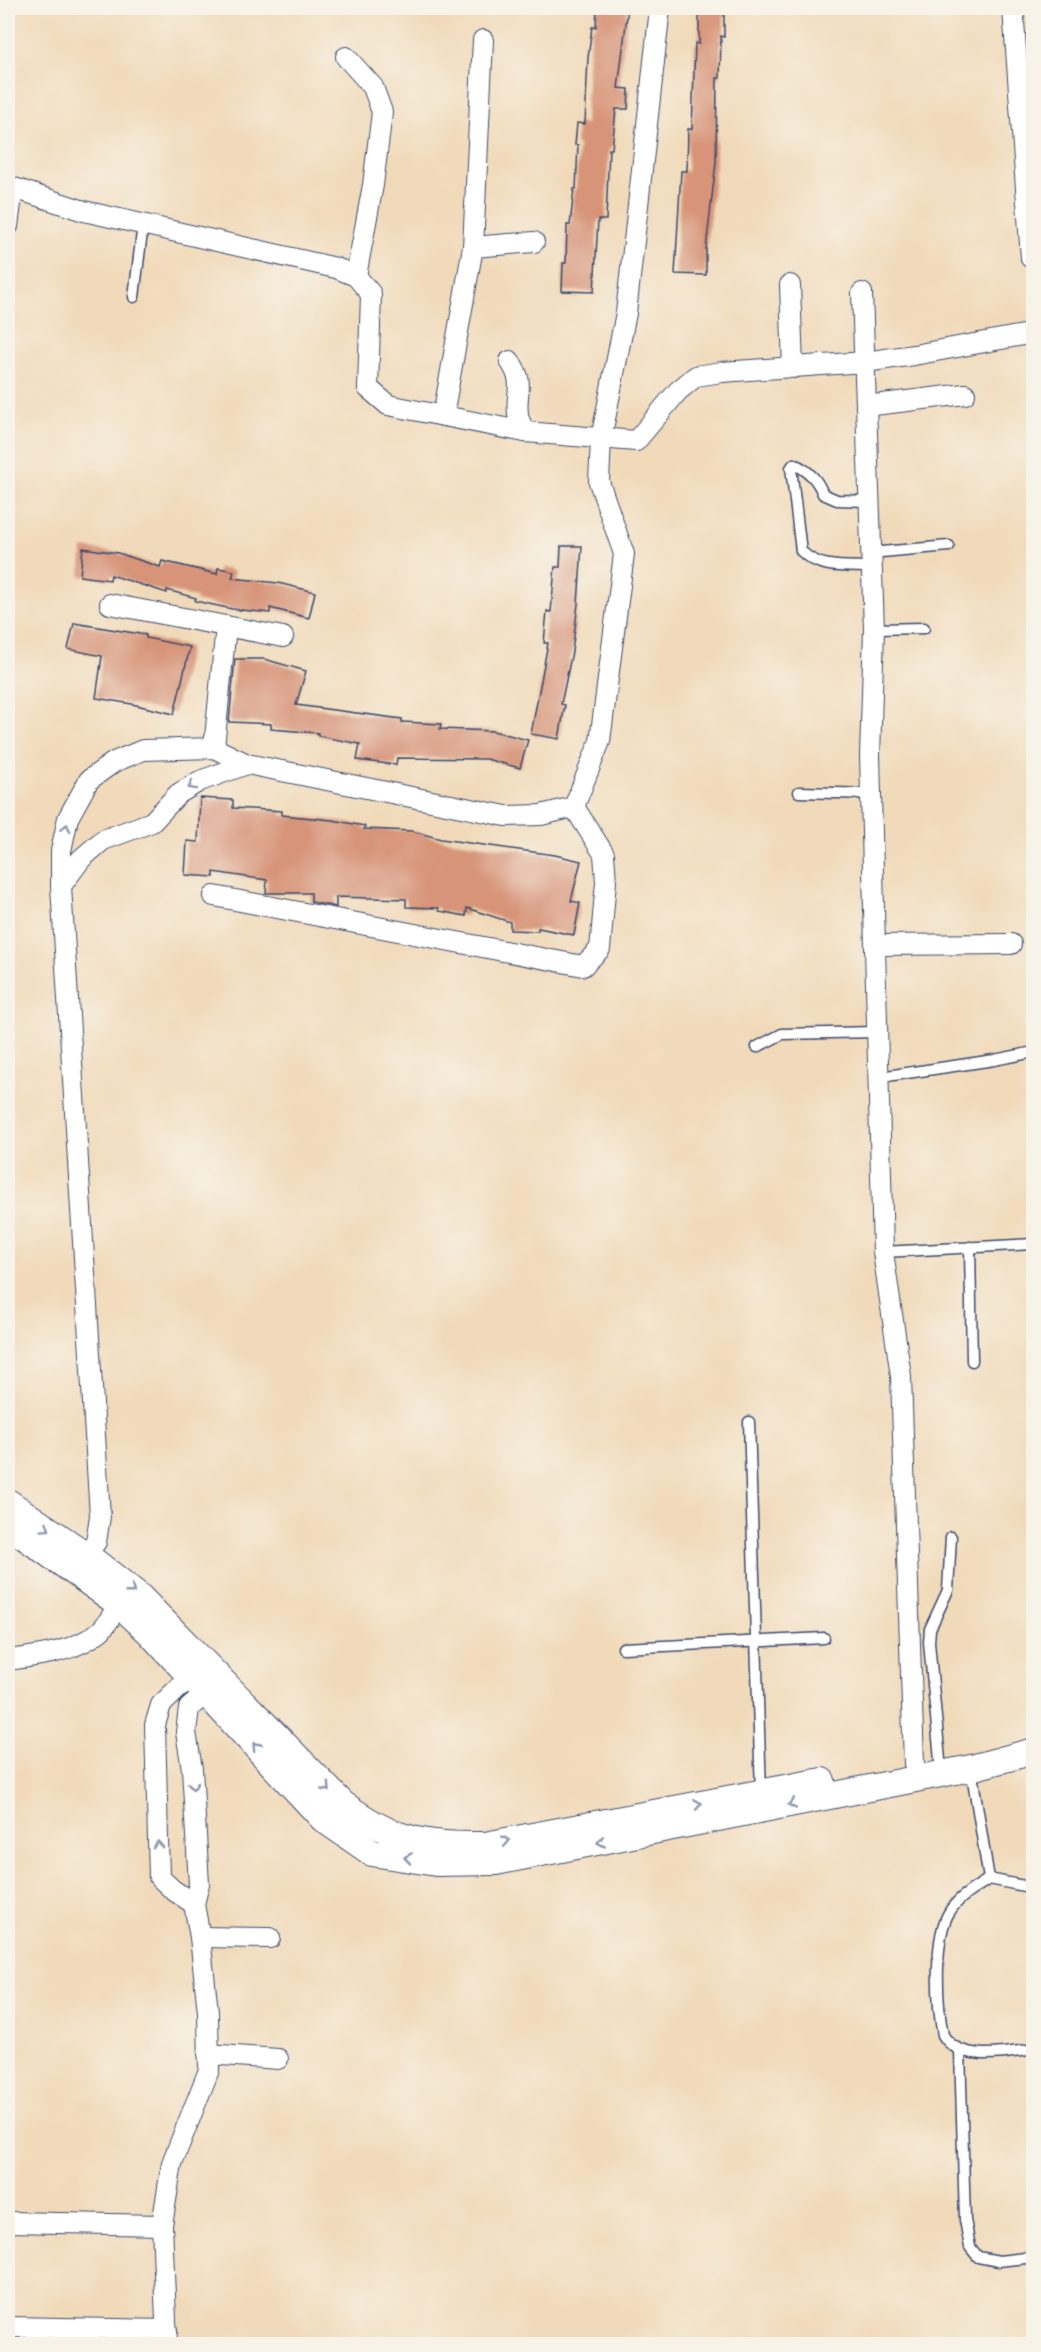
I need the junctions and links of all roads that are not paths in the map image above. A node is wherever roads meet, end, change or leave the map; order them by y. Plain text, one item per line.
1 (660, 8) edge
2 (1013, 8) edge
3 (483, 40) dead end
4 (346, 57) dead end
5 (10, 187) edge
6 (143, 224) junction
7 (8, 226) edge
8 (534, 242) dead end
9 (473, 247) junction
10 (1033, 263) edge
11 (356, 276) junction
12 (790, 285) dead end
13 (862, 293) dead end
14 (134, 297) dead end
15 (1034, 333) edge
16 (510, 361) dead end
17 (865, 362) junction
18 (794, 368) junction
19 (965, 394) dead end
20 (866, 406) junction
21 (443, 416) junction
22 (525, 432) junction
23 (601, 439) junction
24 (869, 501) junction
25 (949, 546) dead end
26 (871, 560) junction
27 (110, 604) dead end
28 (226, 626) junction
29 (924, 628) dead end
30 (874, 629) junction
31 (283, 638) dead end
32 (214, 748) junction
33 (247, 764) junction
34 (799, 792) dead end
35 (871, 794) junction
36 (573, 807) junction
37 (61, 886) junction
38 (214, 896) dead end
39 (1011, 944) dead end
40 (875, 945) junction
41 (877, 1032) junction
42 (757, 1047) dead end
43 (1034, 1052) edge
44 (880, 1077) junction
45 (1034, 1244) edge
46 (970, 1247) junction
47 (883, 1252) junction
48 (972, 1361) dead end
49 (749, 1422) dead end
50 (8, 1502) edge
51 (8, 1525) edge
52 (951, 1537) dead end
53 (77, 1561) junction
54 (119, 1604) junction
55 (824, 1638) dead end
56 (755, 1642) junction
57 (623, 1648) dead end
58 (8, 1660) edge
59 (198, 1685) junction
60 (1034, 1737) edge
61 (188, 1743) junction
62 (156, 1744) junction
63 (1034, 1751) edge
64 (940, 1760) junction
65 (914, 1764) junction
66 (971, 1768) junction
67 (761, 1792) junction
68 (989, 1879) junction
69 (1034, 1891) edge
70 (194, 1904) junction
71 (200, 1937) junction
72 (270, 1938) dead end
73 (1034, 2049) edge
74 (960, 2050) junction
75 (208, 2054) junction
76 (278, 2059) dead end
77 (8, 2222) edge
78 (162, 2225) junction
79 (1034, 2257) edge
80 (8, 2327) edge
81 (167, 2337) edge

1 - 23 street
2 - 10 street
3 - 9 street
4 - 11 street
5 - 6 street
5 - 7 street
6 - 11 street
6 - 14 lane
8 - 9 street
9 - 21 street
11 - 21 street
12 - 18 street
13 - 17 street
15 - 17 street
16 - 22 street
17 - 18 street
17 - 20 street
18 - 23 street
19 - 20 street
20 - 24 street
21 - 22 street
22 - 23 street
23 - 36 street
24 - 26 street
24 - 26 lane
25 - 26 lane
26 - 30 street
27 - 28 street
28 - 31 street
28 - 32 street
29 - 30 lane
30 - 35 street
32 - 33 street
37 -> 32 street
33 - 36 street
33 -> 37 street
34 - 35 lane
35 - 40 street
36 - 38 street
37 - 53 street
39 - 40 street
40 - 41 street
41 - 42 lane
41 - 44 street
43 - 44 lane
44 - 47 street
45 - 46 lane
46 - 47 lane
46 - 48 lane
47 - 65 street
49 - 56 lane
50 -> 53 street
51 - 53 street
52 - 64 lane
53 - 54 street
53 -> 67 street
54 - 58 street
54 - 59 street
55 - 56 lane
56 - 57 lane
56 - 67 lane
59 - 61 street
59 - 62 street
66 -> 59 street
60 - 64 street
61 - 62 street
61 -> 70 street
70 -> 62 street
63 - 66 street
64 - 65 street
65 - 67 street
66 - 68 lane
68 - 69 lane
68 - 74 lane
70 - 71 street
71 - 72 street
71 - 75 street
73 - 74 lane
74 - 79 lane
75 - 76 street
75 - 78 street
77 - 78 street
78 - 81 street
80 - 81 street

